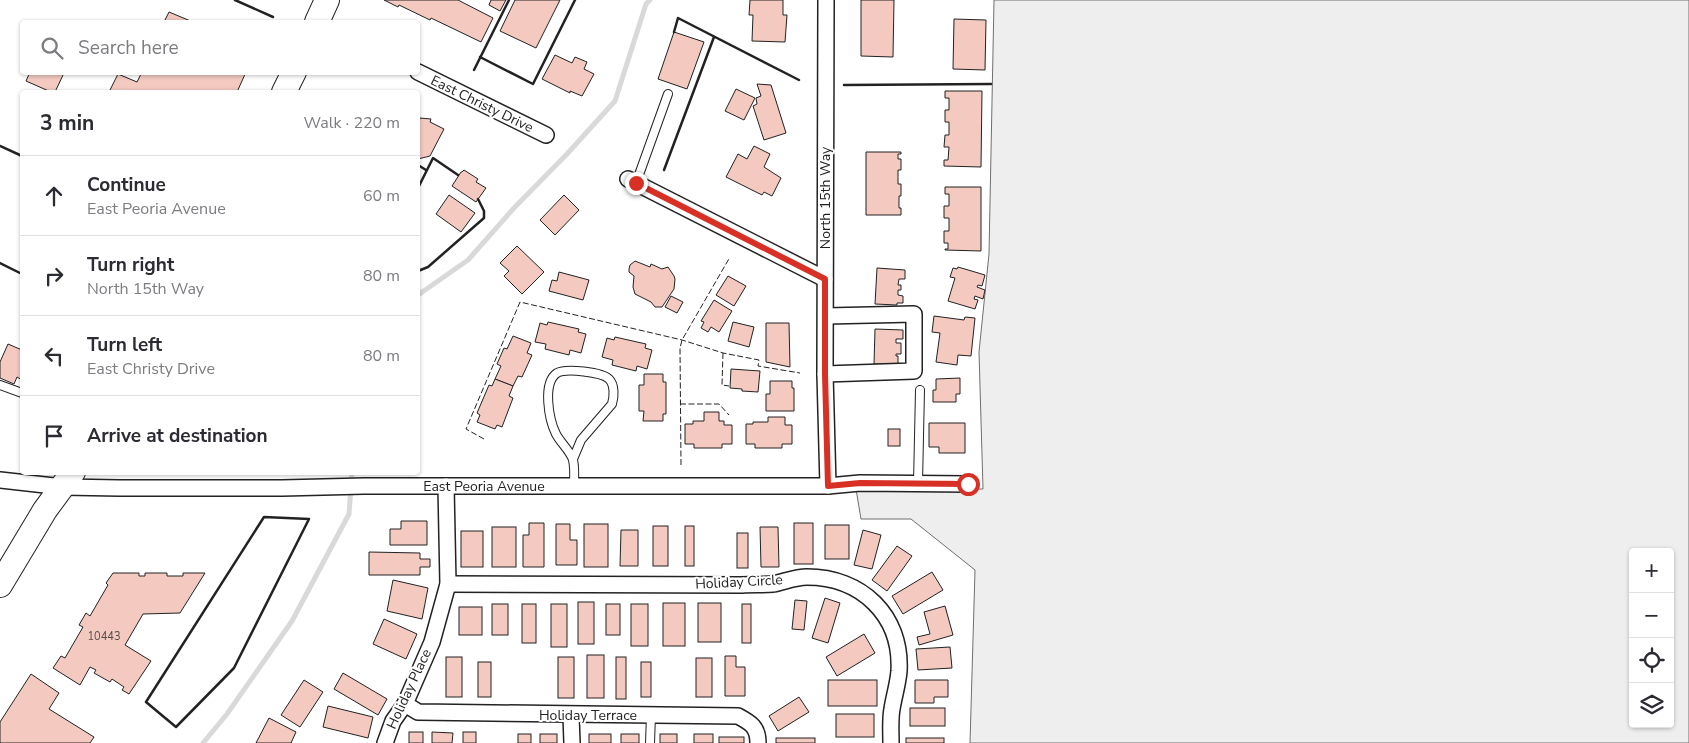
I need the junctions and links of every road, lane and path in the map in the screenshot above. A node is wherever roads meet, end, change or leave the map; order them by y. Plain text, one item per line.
1 (328, 0) edge
2 (826, 0) edge
3 (319, 20) edge
4 (420, 73) edge
5 (292, 75) edge
6 (285, 90) edge
7 (668, 94) dead end
8 (546, 135) dead end
9 (632, 181) joint
10 (825, 279) junction
11 (826, 316) junction
12 (825, 374) junction
13 (0, 385) edge
14 (920, 390) dead end
15 (20, 392) edge
16 (573, 459) junction
17 (0, 480) edge
18 (68, 480) edge
19 (918, 483) junction
20 (968, 484) dead end
21 (446, 486) junction
22 (828, 486) junction
23 (574, 487) junction
24 (448, 584) junction
25 (0, 585) edge
26 (405, 704) junction
27 (571, 715) junction
28 (651, 715) junction
29 (385, 743) edge
30 (572, 743) edge
31 (650, 743) edge
32 (758, 743) edge
33 (891, 743) edge

1 - 3 main road
2 - 10 street, North 15th Way
4 - 8 street, East Christy Drive
5 - 6 main road
7 - 9 lane
9 - 10 street
10 - 11 street, North 15th Way
11 - 12 street, North 15th Way
11 - 12 street
12 - 22 street, North 15th Way
13 - 15 lane
14 - 19 lane
16 - 16 lane
16 - 23 lane
17 - 18 street, East Peoria Avenue
18 - 21 street, East Peoria Avenue
18 - 25 main road
19 - 20 street, East Peoria Avenue
19 - 22 street, East Peoria Avenue
21 - 23 street, East Peoria Avenue
21 - 24 street, Holiday Place
22 - 23 street, East Peoria Avenue
24 - 26 street, Holiday Place
24 - 33 street, Holiday Circle
26 - 27 street, Holiday Terrace
26 - 29 street, Holiday Place
27 - 28 street, Holiday Terrace
27 - 30 street
28 - 31 lane
28 - 32 street, Holiday Terrace

